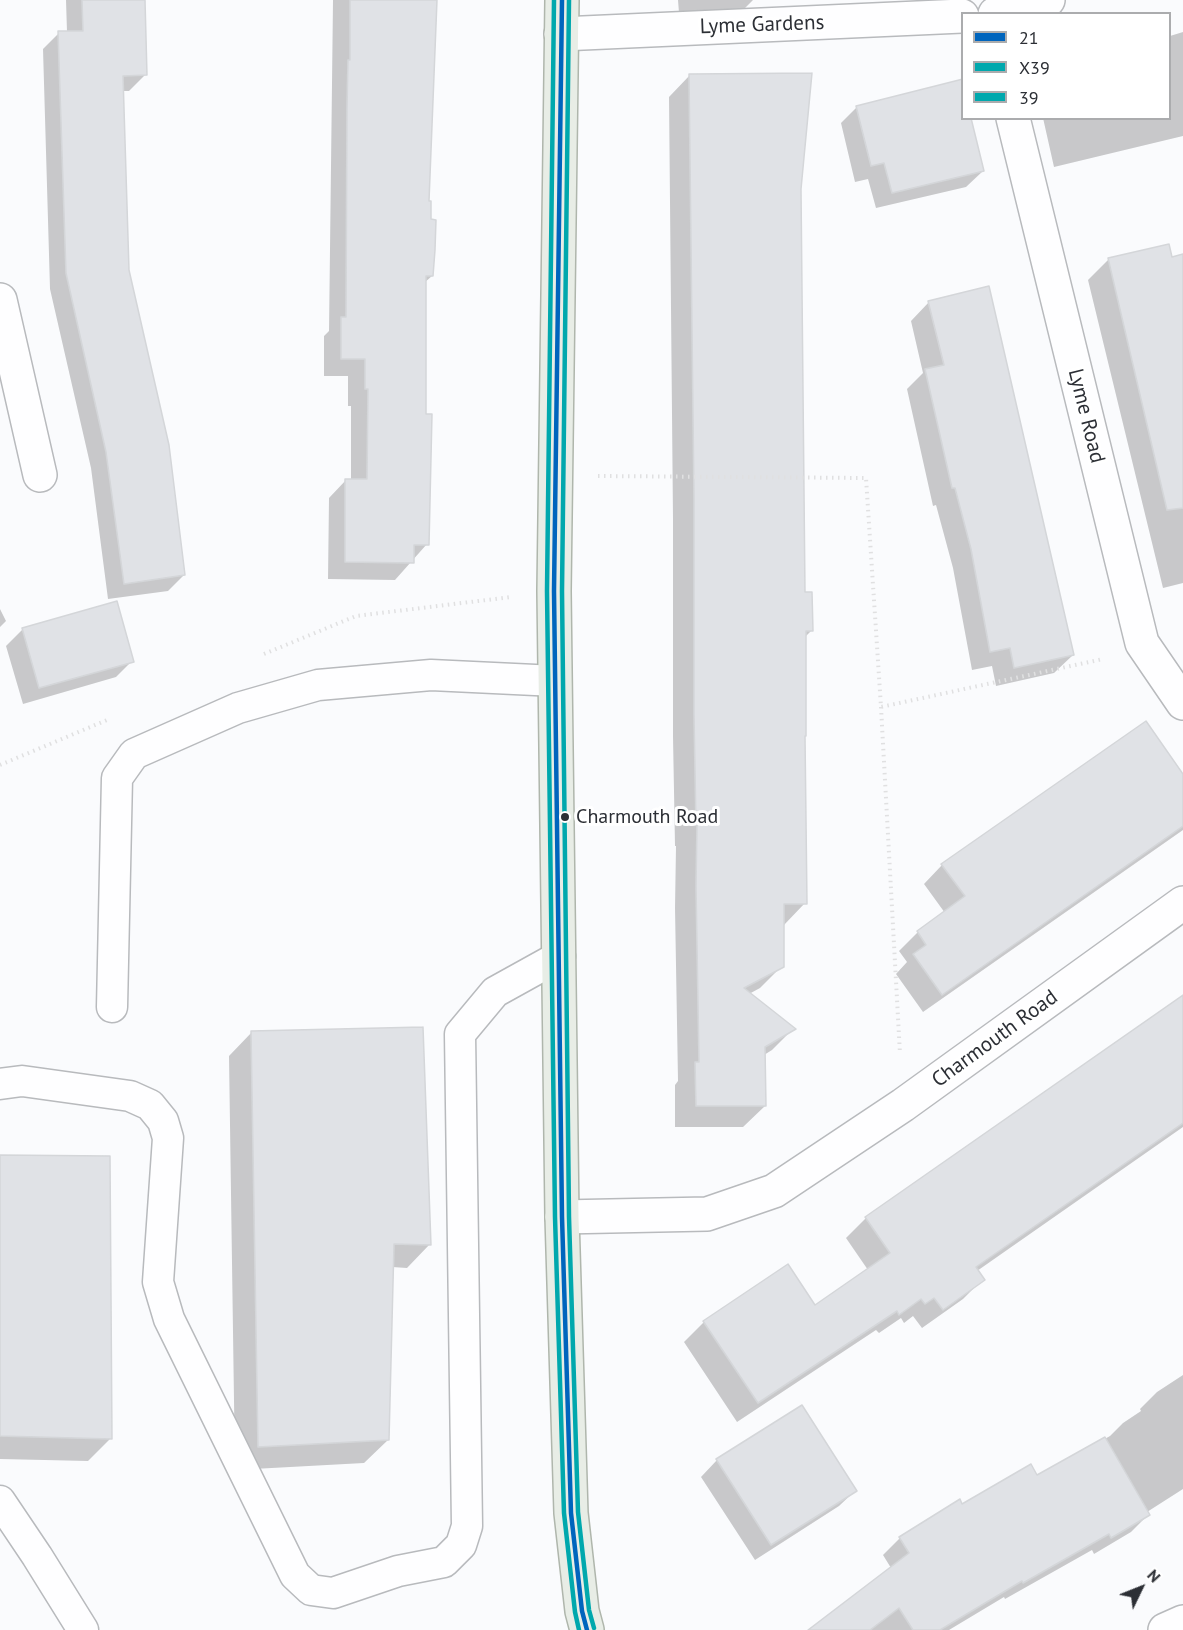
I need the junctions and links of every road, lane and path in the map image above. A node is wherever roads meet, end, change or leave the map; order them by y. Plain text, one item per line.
1 (562, 0) edge
2 (1048, 0) edge
3 (1003, 12) edge
4 (961, 16) edge
5 (561, 34) junction
6 (1013, 120) edge
7 (0, 300) edge
8 (40, 475) dead end
9 (556, 476) junction
10 (509, 597) dead end
11 (459, 603) dead end
12 (1146, 650) junction
13 (556, 681) junction
14 (1183, 703) edge
15 (881, 707) junction
16 (1183, 903) edge
17 (560, 956) junction
18 (112, 1006) dead end
19 (0, 1084) edge
20 (903, 1105) junction
21 (562, 1217) junction
22 (0, 1501) edge
23 (1183, 1622) edge
24 (83, 1630) edge
25 (586, 1630) edge
26 (1165, 1630) edge

1 - 5 main road
2 - 3 street
4 - 5 street, Lyme Gardens
5 - 9 main road
6 - 12 street, Lyme Road
7 - 8 street
9 - 13 main road
9 - 15 path
10 - 11 path
12 - 14 street, Lyme Road
12 - 15 path
13 - 17 main road
13 - 18 lane
15 - 20 path
16 - 20 street, Charmouth Road
17 - 19 lane
17 - 21 main road
20 - 21 street, Charmouth Road
21 - 25 main road
22 - 24 lane
23 - 26 street

